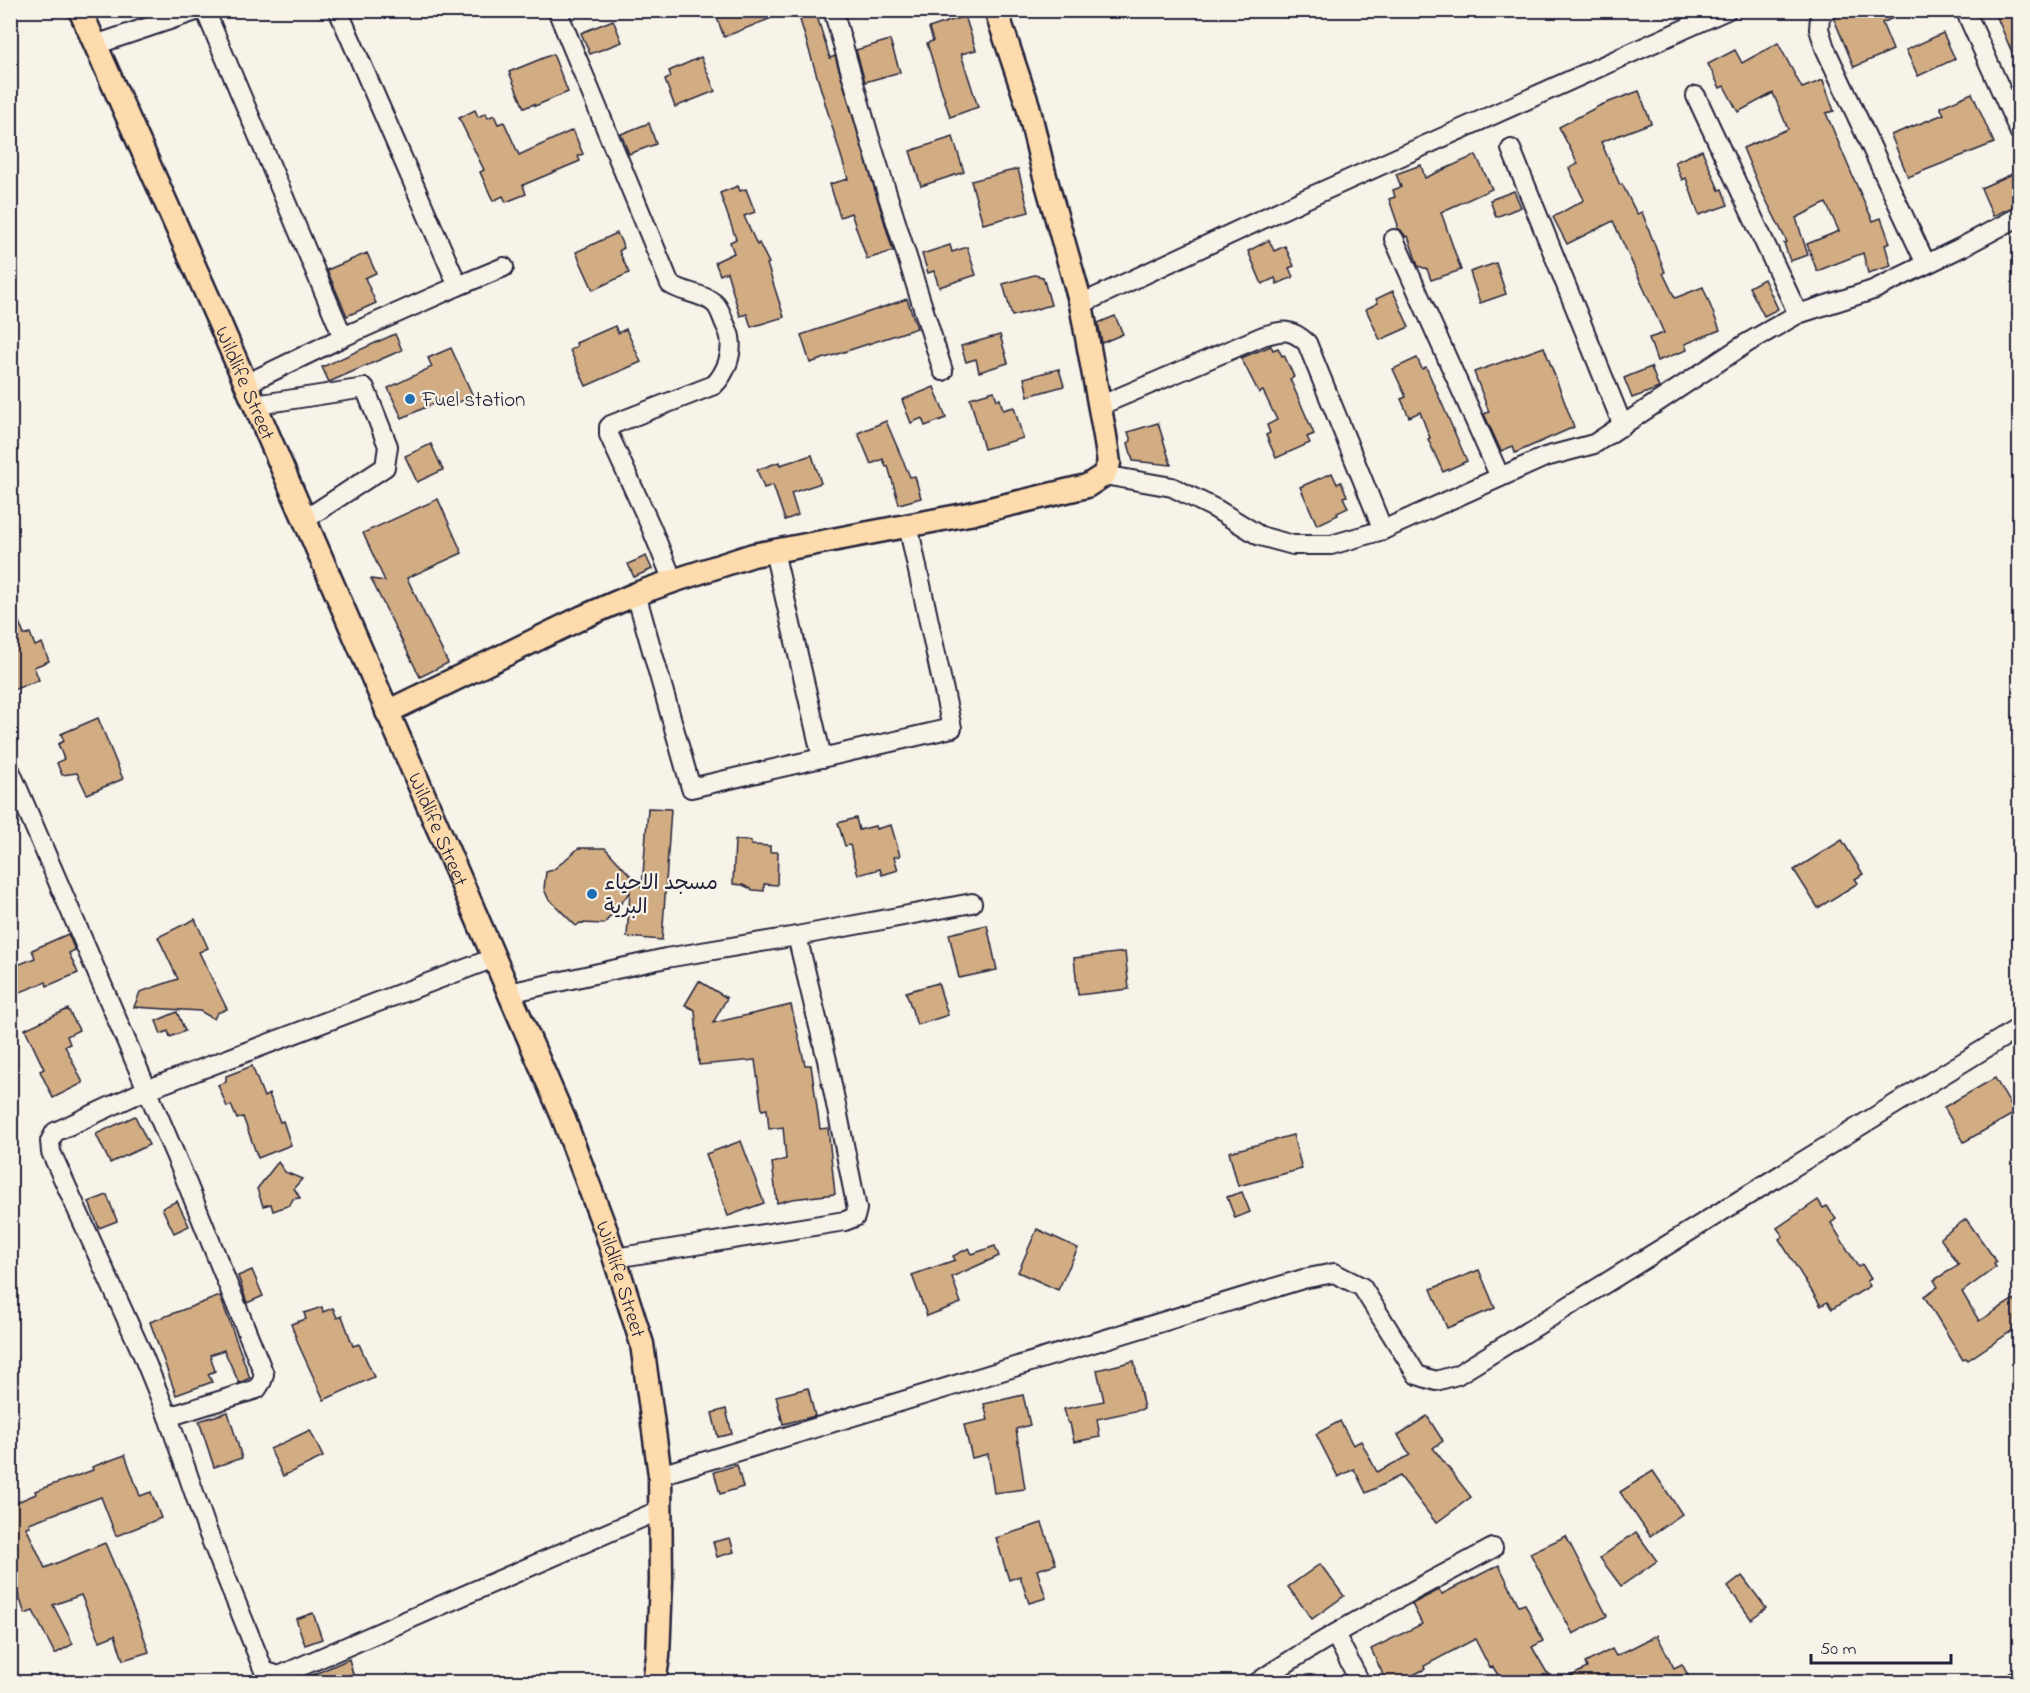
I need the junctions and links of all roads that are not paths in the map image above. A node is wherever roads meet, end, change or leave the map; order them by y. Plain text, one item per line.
1 (80, 10) edge
2 (199, 10) edge
3 (205, 10) edge
4 (338, 10) edge
5 (557, 10) edge
6 (833, 10) edge
7 (996, 10) edge
8 (1727, 10) edge
9 (1827, 10) edge
10 (1965, 10) edge
11 (95, 45) junction
12 (1696, 96) dead end
13 (2019, 133) edge
14 (1511, 149) dead end
15 (2019, 216) edge
16 (1394, 239) dead end
17 (1926, 264) junction
18 (504, 267) dead end
19 (458, 286) junction
20 (1080, 304) junction
21 (1798, 314) junction
22 (343, 337) junction
23 (943, 371) dead end
24 (246, 384) junction
25 (255, 405) junction
26 (1099, 406) junction
27 (1623, 426) junction
28 (1104, 475) junction
29 (1500, 477) junction
30 (304, 520) junction
31 (908, 525) junction
32 (1383, 530) junction
33 (774, 551) junction
34 (673, 581) junction
35 (636, 594) junction
36 (387, 712) junction
37 (822, 758) junction
38 (10, 770) edge
39 (972, 903) dead end
40 (798, 936) junction
41 (494, 958) junction
42 (509, 993) junction
43 (2019, 1027) edge
44 (146, 1090) junction
45 (615, 1258) junction
46 (168, 1417) junction
47 (660, 1475) junction
48 (660, 1510) junction
49 (1493, 1548) dead end
50 (1335, 1634) junction
51 (2019, 1678) edge
52 (654, 1683) edge
53 (1258, 1683) edge
54 (1360, 1683) edge
55 (2014, 1683) edge

1 - 11 main road, Wildlife Street
2 - 11 street
3 - 22 street
4 - 19 street
5 - 34 street
6 - 23 street
7 - 20 main road
8 - 20 street
9 - 17 street
10 - 13 street
11 - 24 main road, Wildlife Street
12 - 21 street
14 - 27 street
15 - 17 street
16 - 29 street
17 - 21 street
18 - 19 street
19 - 22 street
20 - 26 main road
21 - 27 street
22 - 24 street
24 - 25 main road, Wildlife Street
25 - 30 main road, Wildlife Street
25 - 30 street
26 - 28 main road
26 - 32 street
27 - 29 street
28 - 31 main road
28 - 32 street
29 - 32 street
30 - 36 main road, Wildlife Street
31 - 33 main road
31 - 37 street
33 - 34 main road
33 - 37 street
34 - 35 main road
35 - 36 main road
35 - 37 street
36 - 41 main road, Wildlife Street
38 - 44 street
39 - 40 street
40 - 42 street
40 - 45 street
41 - 42 main road, Wildlife Street
41 - 44 street
42 - 45 main road, Wildlife Street
43 - 47 street
44 - 46 street
44 - 46 street
45 - 47 main road, Wildlife Street
46 - 48 street
47 - 48 main road, Wildlife Street
48 - 52 main road, Wildlife Street
49 - 50 street
50 - 53 street
50 - 54 street
51 - 55 street

